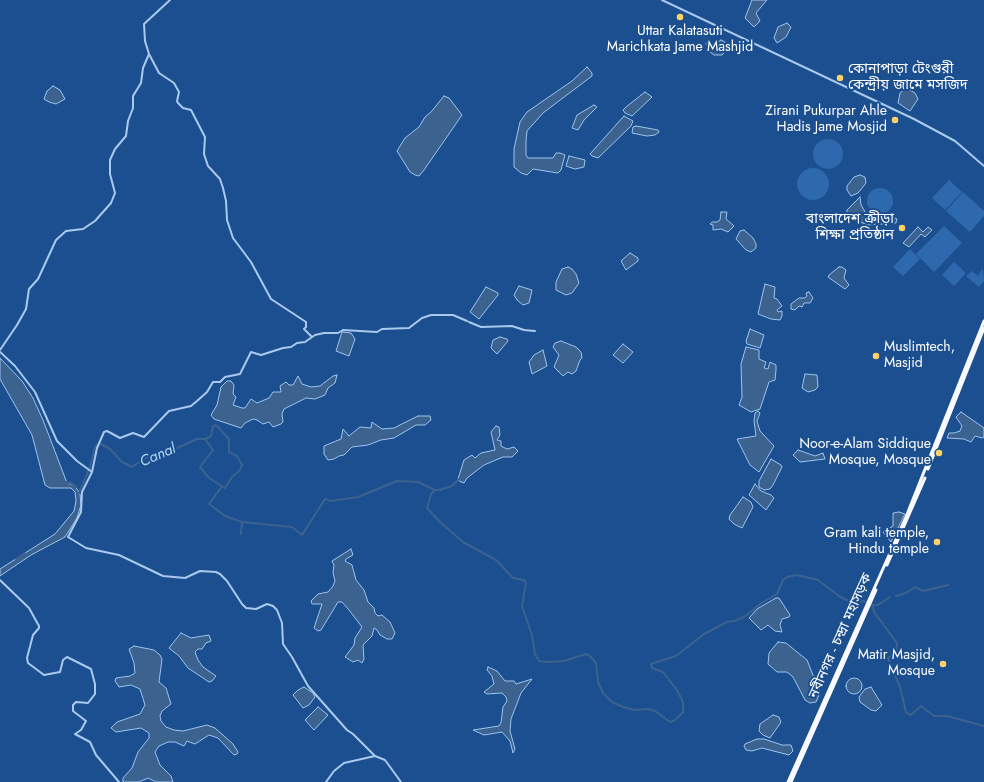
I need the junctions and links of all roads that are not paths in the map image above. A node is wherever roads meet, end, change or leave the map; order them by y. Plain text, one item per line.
1 (170, 0) edge
2 (662, 0) edge
3 (149, 54) junction
4 (984, 166) edge
5 (984, 321) edge
6 (984, 328) edge
7 (535, 331) dead end
8 (312, 337) junction
9 (0, 351) edge
10 (92, 472) junction
11 (890, 557) junction
12 (0, 580) edge
13 (375, 756) junction
14 (119, 782) edge
15 (326, 782) edge
16 (401, 782) edge
17 (790, 782) edge

1 - 3 street
2 - 4 street
3 - 8 street
3 - 9 street
5 - 11 highway, নবীনগর - চন্দ্রা মহাসড়ক
6 - 11 highway, নবীনগর - চন্দ্রা মহাসড়ক
7 - 8 street
8 - 10 street
9 - 10 street
10 - 13 street
11 - 17 highway, নবীনগর - চন্দ্রা মহাসড়ক
12 - 14 street
13 - 15 street
13 - 16 street

